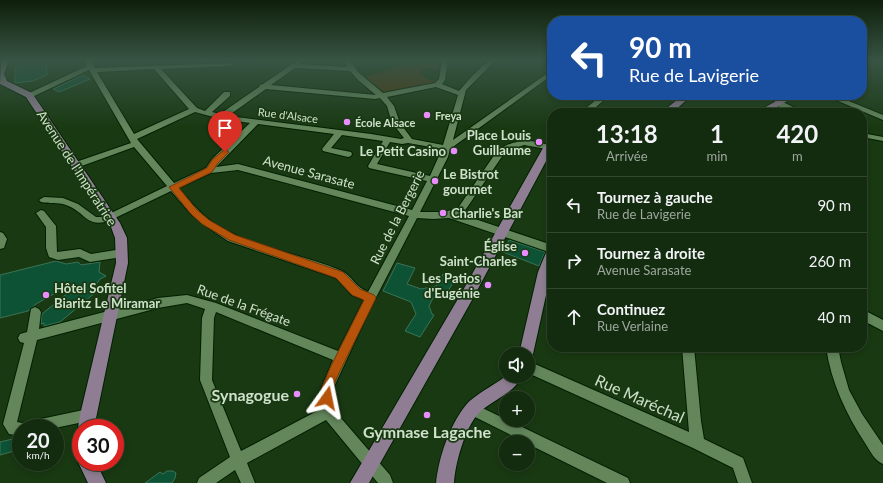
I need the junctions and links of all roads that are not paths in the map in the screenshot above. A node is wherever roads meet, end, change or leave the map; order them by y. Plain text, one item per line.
1 (4, 83) edge
2 (59, 83) edge
3 (100, 83) edge
4 (170, 83) edge
5 (267, 83) edge
6 (365, 83) edge
7 (437, 83) edge
8 (440, 83) edge
9 (470, 83) edge
10 (537, 83) edge
11 (262, 86) junction
12 (462, 92) junction
13 (227, 94) dead end
14 (29, 95) junction
15 (382, 96) junction
16 (600, 100) edge
17 (682, 100) edge
18 (784, 100) edge
19 (840, 100) edge
20 (778, 103) junction
21 (590, 108) edge
22 (672, 108) edge
23 (769, 108) edge
24 (790, 108) edge
25 (859, 108) edge
26 (194, 110) junction
27 (867, 111) edge
28 (207, 113) junction
29 (221, 117) junction
30 (883, 118) edge
31 (256, 122) junction
32 (340, 132) junction
33 (867, 136) edge
34 (388, 139) junction
35 (883, 139) edge
36 (407, 140) junction
37 (134, 141) junction
38 (547, 147) edge
39 (447, 148) junction
40 (547, 153) edge
41 (348, 154) dead end
42 (76, 165) junction
43 (209, 170) junction
44 (432, 179) junction
45 (174, 187) junction
46 (44, 200) dead end
47 (41, 213) dead end
48 (415, 214) junction
49 (451, 215) junction
50 (110, 218) junction
51 (501, 232) junction
52 (0, 236) edge
53 (0, 246) edge
54 (547, 248) edge
55 (122, 253) junction
56 (547, 264) edge
57 (370, 298) junction
58 (212, 306) junction
59 (34, 312) dead end
60 (111, 315) junction
61 (867, 317) edge
62 (883, 326) edge
63 (28, 337) junction
64 (528, 347) edge
65 (688, 352) edge
66 (832, 352) edge
67 (341, 358) junction
68 (535, 370) edge
69 (508, 383) edge
70 (472, 409) junction
71 (328, 412) junction
72 (87, 419) edge
73 (12, 426) edge
74 (698, 443) junction
75 (883, 456) edge
76 (238, 461) junction
77 (371, 462) junction
78 (91, 471) edge
79 (97, 483) edge
80 (204, 483) edge
81 (248, 483) edge
82 (359, 483) edge
83 (386, 483) edge
84 (446, 483) edge
85 (623, 483) edge
86 (745, 483) edge

1 - 14 main road, Avenue de l'Impératrice
2 - 14 street
3 - 37 street
4 - 26 street
5 - 11 street
6 - 15 street
7 - 15 street
8 - 12 street
9 - 12 street
10 - 39 street
11 - 15 street
11 - 29 street
12 - 39 street, Rue de la Bergerie
13 - 28 street
14 - 42 main road, Avenue de l'Impératrice
15 - 36 street
16 - 21 street
17 - 22 main road
18 - 20 main road
19 - 25 street
20 - 23 main road
20 - 24 street
26 - 28 street, Rue d'Alsace
26 - 37 street
27 - 30 street
28 - 29 street, Rue d'Alsace
29 - 31 street, Rue d'Alsace
31 - 32 street, Rue d'Alsace
31 - 43 street
32 - 34 street, Rue d'Alsace
32 - 41 street
33 - 35 street
34 - 36 street, Rue d'Alsace
34 - 44 street
36 - 39 street, Rue d'Alsace
37 - 42 street
37 - 45 street
38 - 49 street
39 - 44 street, Rue de la Bergerie
40 - 51 main road
42 - 50 main road, Avenue de l'Impératrice
43 - 45 street, Avenue Sarasate
43 - 48 street, Avenue Sarasate
44 - 48 street, Rue de la Bergerie
45 - 50 street, Avenue Sarasate
45 - 57 street
46 - 50 street
47 - 55 street
48 - 49 street, Avenue Sarasate
48 - 57 street, Rue de la Bergerie
49 - 51 street
50 - 55 main road, Avenue de l'Impératrice
51 - 54 street
51 - 77 main road
52 - 53 street
55 - 60 main road, Avenue de l'Impératrice
56 - 64 main road
57 - 67 street, Rue de la Bergerie
58 - 60 street, Rue de la Frégate
58 - 67 street, Rue de la Frégate
58 - 76 street
59 - 63 street
60 - 63 street, Rue de la Frégate
60 - 72 main road, Avenue de l'Impératrice
61 - 62 street
63 - 73 street
65 - 74 street
66 - 75 street
67 - 71 street, Rue de la Bergerie
68 - 74 street, Rue Maréchal
69 - 70 main road
70 - 84 main road
70 - 85 street
71 - 76 street
71 - 77 street
74 - 86 street, Rue Maréchal
76 - 80 street
76 - 81 street
77 - 82 main road
77 - 83 street
78 - 79 main road

